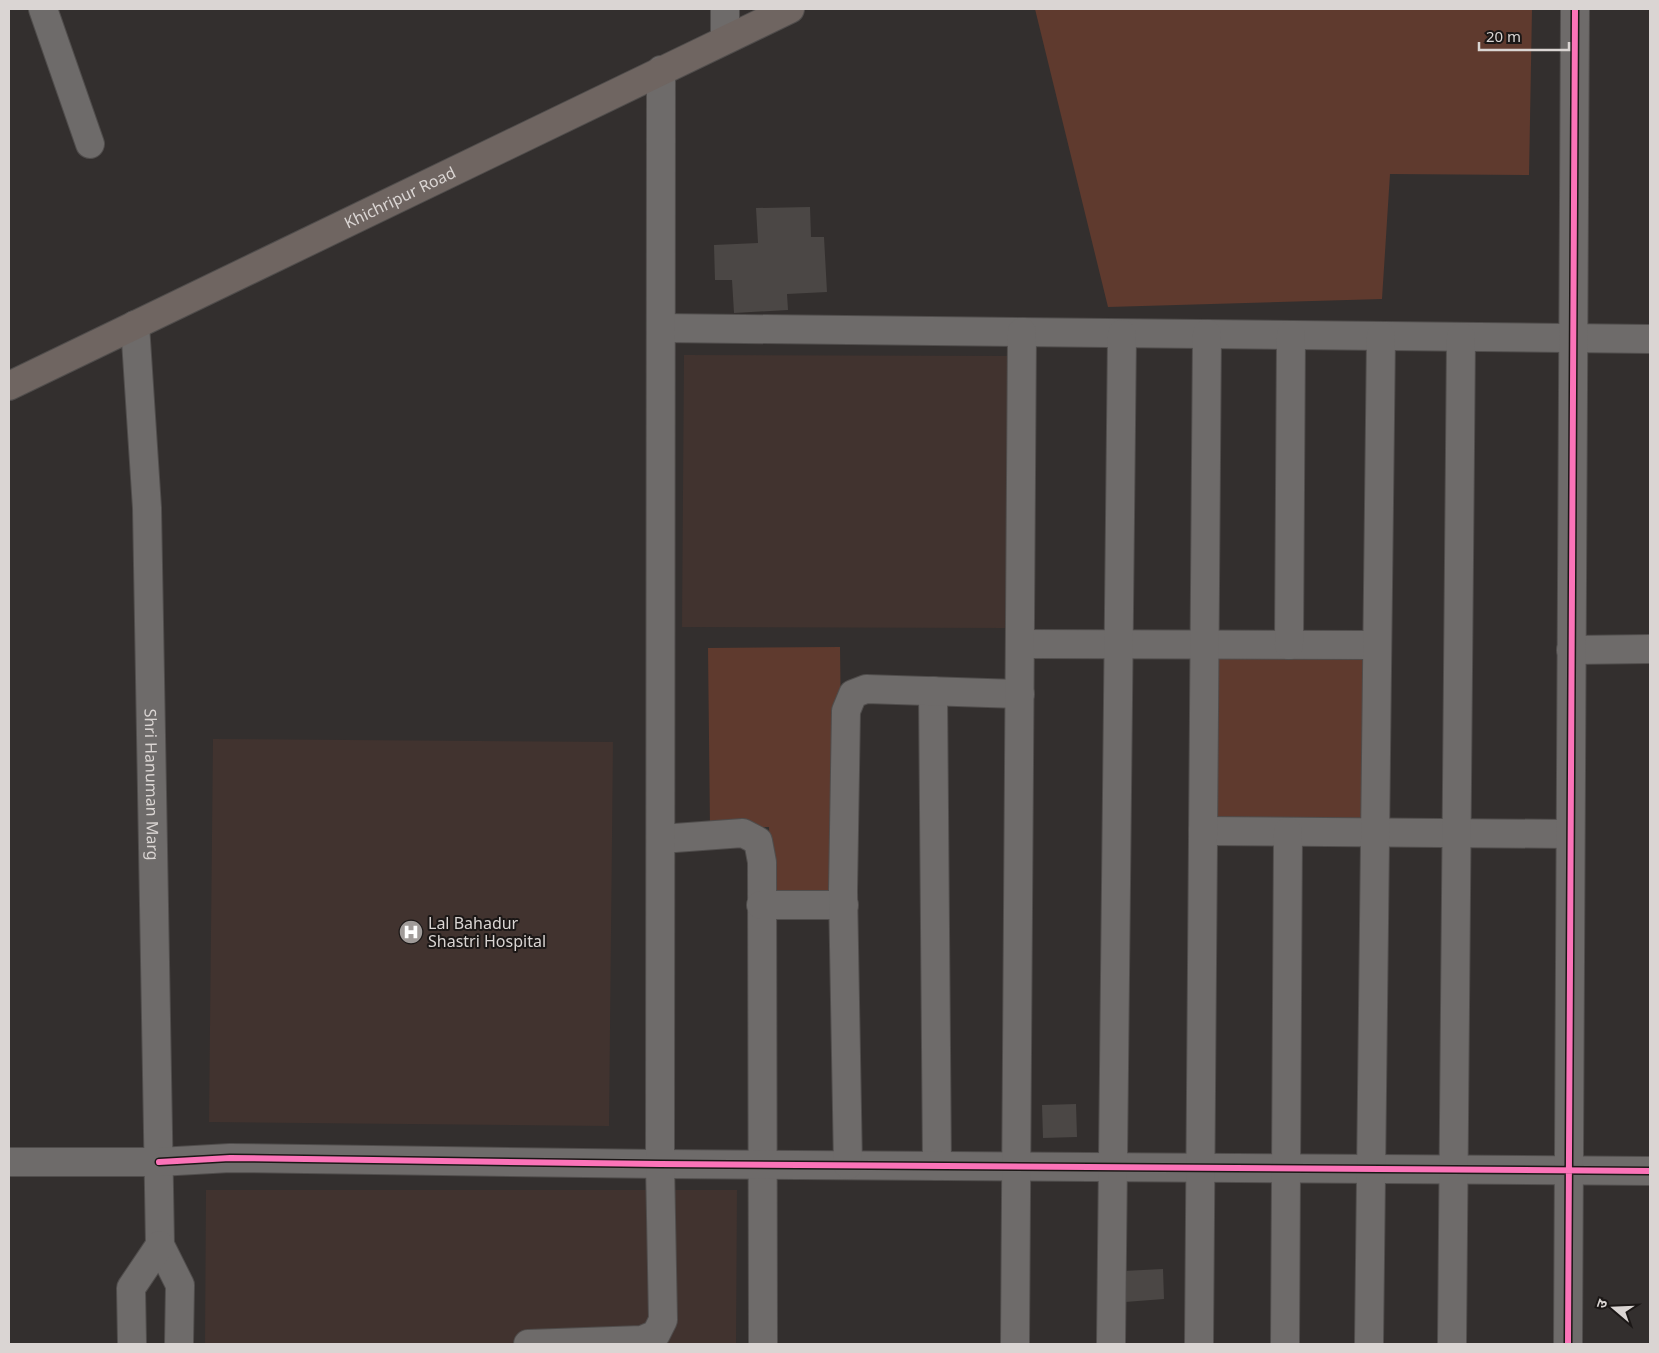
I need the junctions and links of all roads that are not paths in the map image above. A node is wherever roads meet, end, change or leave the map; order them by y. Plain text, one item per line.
1 (43, 9) edge
2 (725, 9) edge
3 (790, 9) edge
4 (1574, 9) edge
5 (725, 39) junction
6 (661, 70) junction
7 (90, 144) dead end
8 (135, 325) junction
9 (661, 328) junction
10 (1022, 332) junction
11 (1122, 334) junction
12 (1207, 334) junction
13 (1291, 335) junction
14 (1381, 336) junction
15 (1461, 337) junction
16 (1573, 338) junction
17 (1650, 339) edge
18 (9, 386) edge
19 (1021, 644) junction
20 (1119, 644) junction
21 (1289, 644) junction
22 (1204, 645) junction
23 (1377, 645) junction
24 (1650, 649) edge
25 (1571, 650) junction
26 (933, 691) junction
27 (1020, 694) junction
28 (1203, 831) junction
29 (1288, 832) junction
30 (1375, 833) junction
31 (1456, 834) junction
32 (1570, 834) junction
33 (661, 839) junction
34 (761, 905) junction
35 (844, 905) junction
36 (9, 1162) edge
37 (159, 1162) junction
38 (660, 1164) junction
39 (762, 1165) junction
40 (848, 1165) junction
41 (937, 1166) junction
42 (1018, 1167) junction
43 (1113, 1167) junction
44 (1201, 1168) junction
45 (1286, 1169) junction
46 (1371, 1169) junction
47 (1453, 1170) junction
48 (1569, 1171) junction
49 (1650, 1171) edge
50 (160, 1245) junction
51 (132, 1344) edge
52 (179, 1344) edge
53 (528, 1344) edge
54 (762, 1344) edge
55 (1015, 1344) edge
56 (1111, 1344) edge
57 (1199, 1344) edge
58 (1286, 1344) edge
59 (1369, 1344) edge
60 (1452, 1344) edge
61 (1568, 1344) edge

1 - 7 street
2 - 5 street
3 - 5 main road, Khichripur Road
4 - 16 street
5 - 6 main road, Khichripur Road
6 - 8 main road, Khichripur Road
6 - 9 street
8 - 18 main road, Khichripur Road
8 - 37 street, Shri Hanuman Marg
9 - 10 street
9 - 33 street
10 - 11 street
10 - 19 street
11 - 12 street
11 - 20 street
12 - 13 street
12 - 22 street
13 - 14 street
13 - 21 street
14 - 15 street
14 - 23 street
15 - 16 street
15 - 31 street
16 - 17 street
16 - 25 street
19 - 20 street
19 - 27 street
20 - 22 street
20 - 43 street
21 - 22 street
21 - 23 street
22 - 28 street
23 - 30 street
24 - 25 street
25 - 32 street
26 - 27 street
26 - 35 street
26 - 41 street
27 - 42 street
28 - 29 street
28 - 44 street
29 - 30 street
29 - 45 street
30 - 31 street
30 - 46 street
31 - 32 street
31 - 47 street
32 - 48 street
33 - 34 street
33 - 38 street
34 - 35 street
34 - 39 street
35 - 40 street
36 - 37 street
37 - 38 street
37 - 50 street, Shri Hanuman Marg
38 - 39 street
38 - 53 street
39 - 40 street
39 - 54 street
40 - 41 street
41 - 42 street
42 - 43 street
42 - 55 street
43 - 44 street
43 - 56 street
44 - 45 street
44 - 57 street
45 - 46 street
45 - 58 street
46 - 47 street
46 - 59 street
47 - 48 street
47 - 60 street
48 - 49 street
48 - 61 street
50 - 51 street
50 - 52 street, Shri Hanuman Marg

